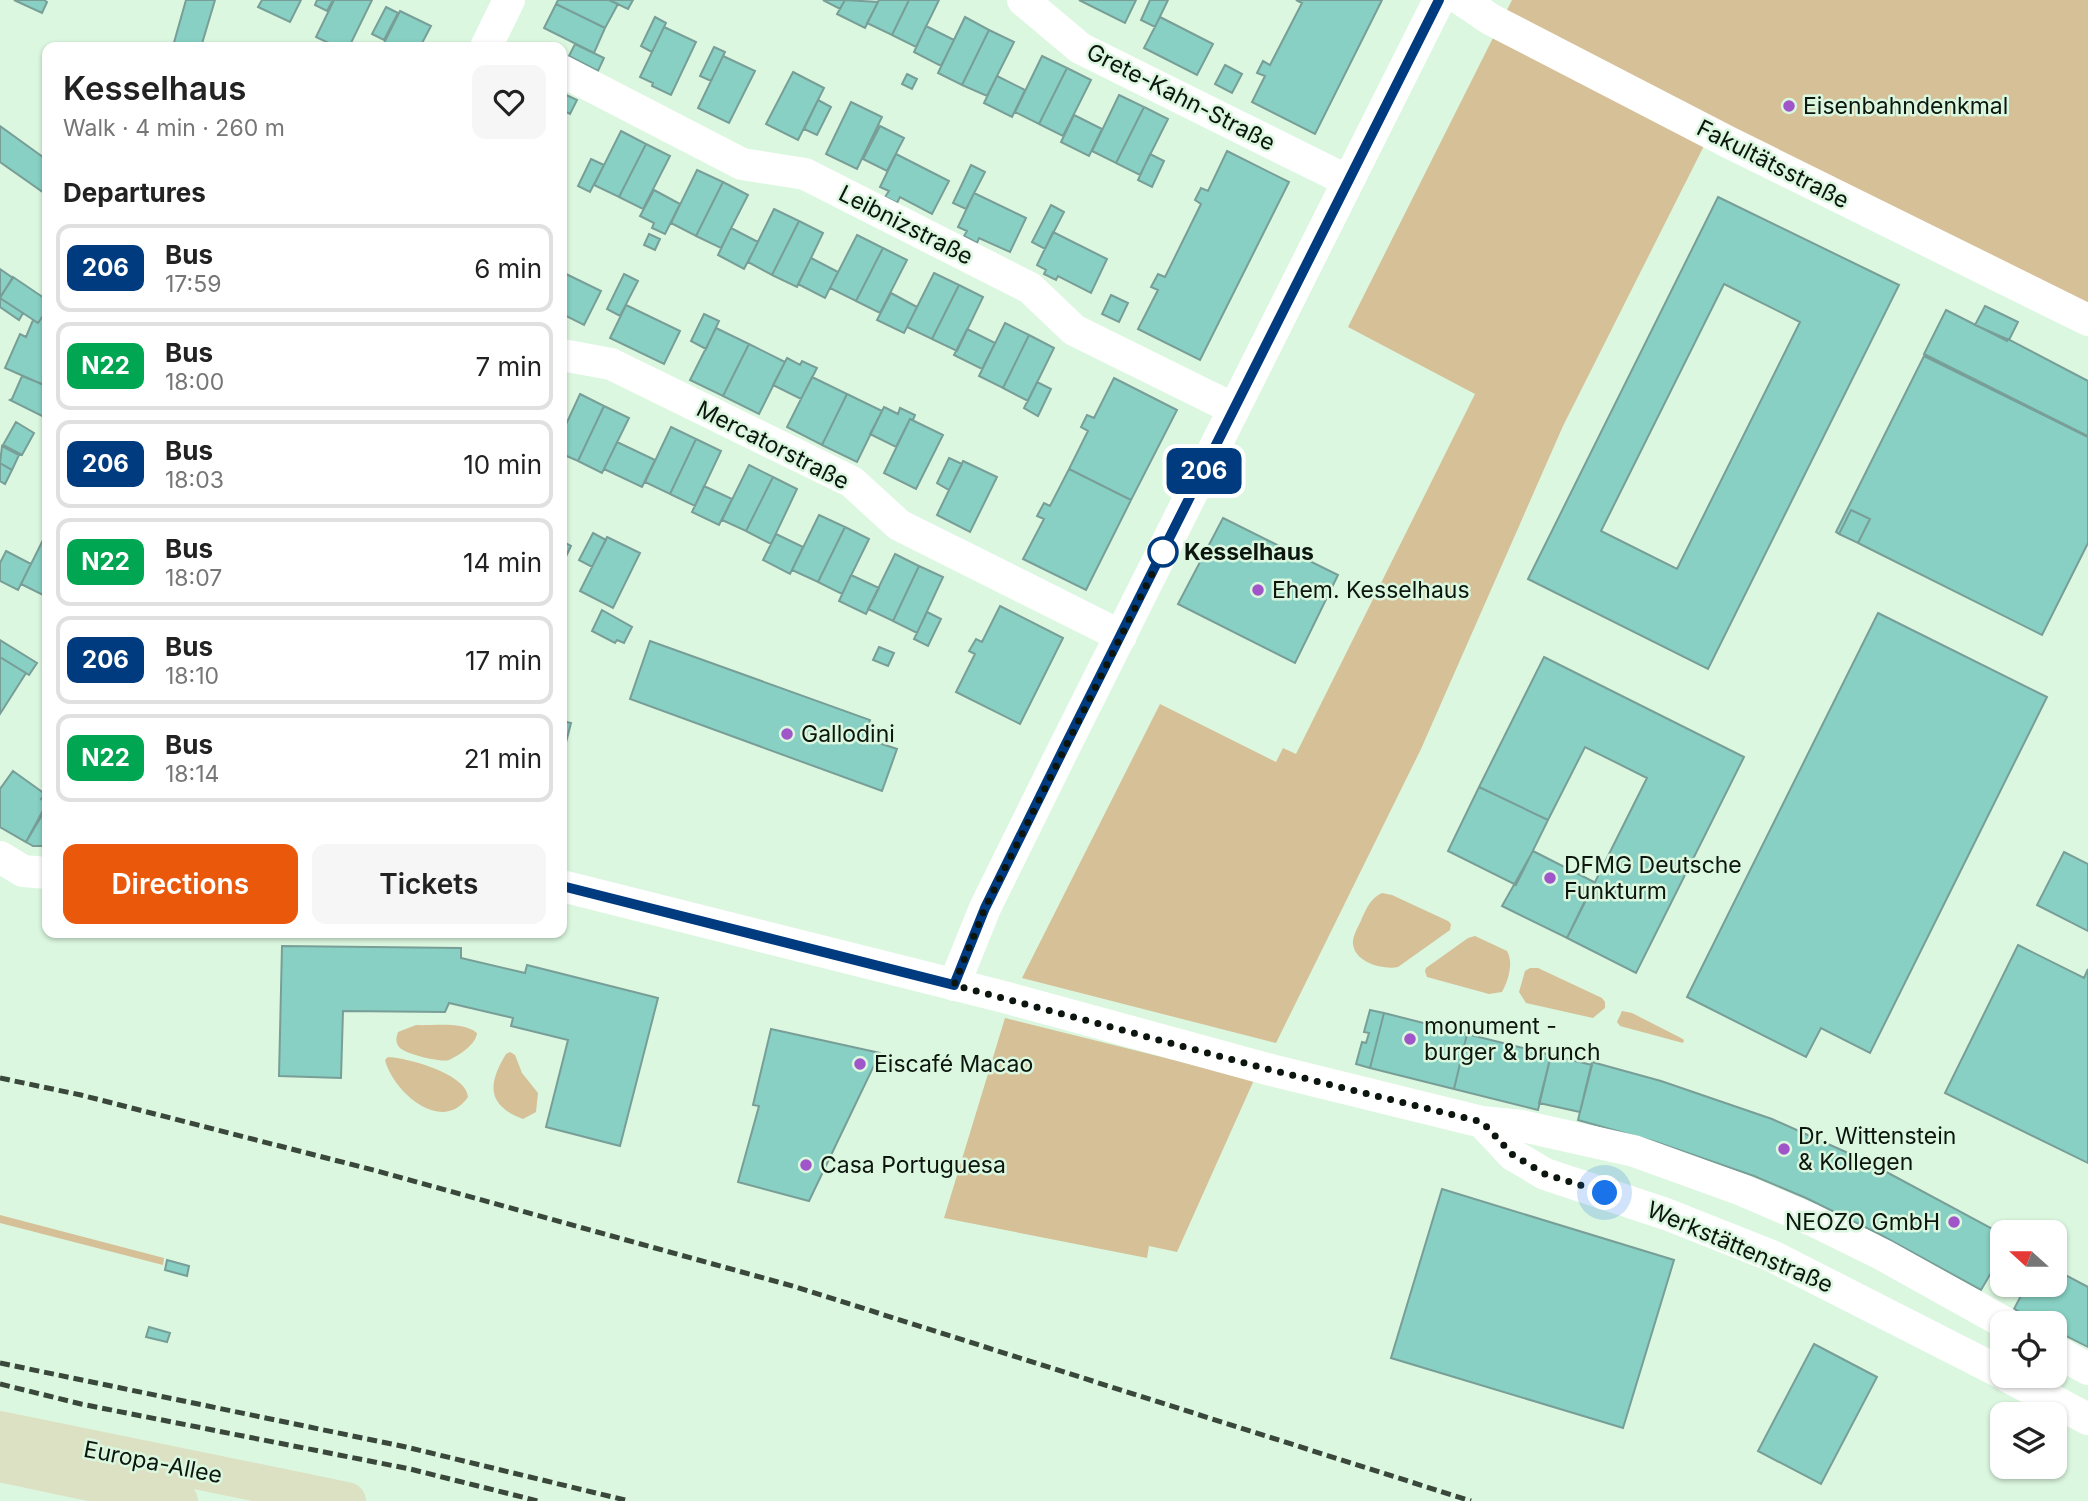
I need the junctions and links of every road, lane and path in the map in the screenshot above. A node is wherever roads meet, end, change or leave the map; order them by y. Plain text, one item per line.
1 (509, 0) edge
2 (1023, 0) edge
3 (1439, 0) edge
4 (1462, 0) edge
5 (497, 42) edge
6 (567, 74) edge
7 (1349, 181) junction
8 (2088, 320) edge
9 (567, 356) edge
10 (1234, 409) junction
11 (1121, 636) junction
12 (0, 857) edge
13 (42, 873) edge
14 (567, 887) edge
15 (954, 985) junction
16 (1482, 1122) junction
17 (1990, 1315) edge
18 (2067, 1357) edge
19 (1990, 1367) edge
20 (2088, 1369) edge
21 (2030, 1388) edge
22 (2088, 1419) edge
23 (0, 1430) edge
24 (0, 1462) edge
25 (179, 1501) edge
26 (347, 1501) edge

1 - 5 street
2 - 7 street, Grete-Kahn-Straße
3 - 7 street
4 - 8 street, Fakultätsstraße
6 - 10 street, Leibnizstraße
7 - 10 street
9 - 11 street, Mercatorstraße
10 - 11 street
11 - 15 street
12 - 13 street
14 - 15 street
15 - 16 street
16 - 17 street
16 - 19 street, Werkstättenstraße
18 - 20 street
21 - 22 street
23 - 26 main road, Europa-Allee
24 - 25 main road, Europa-Allee

